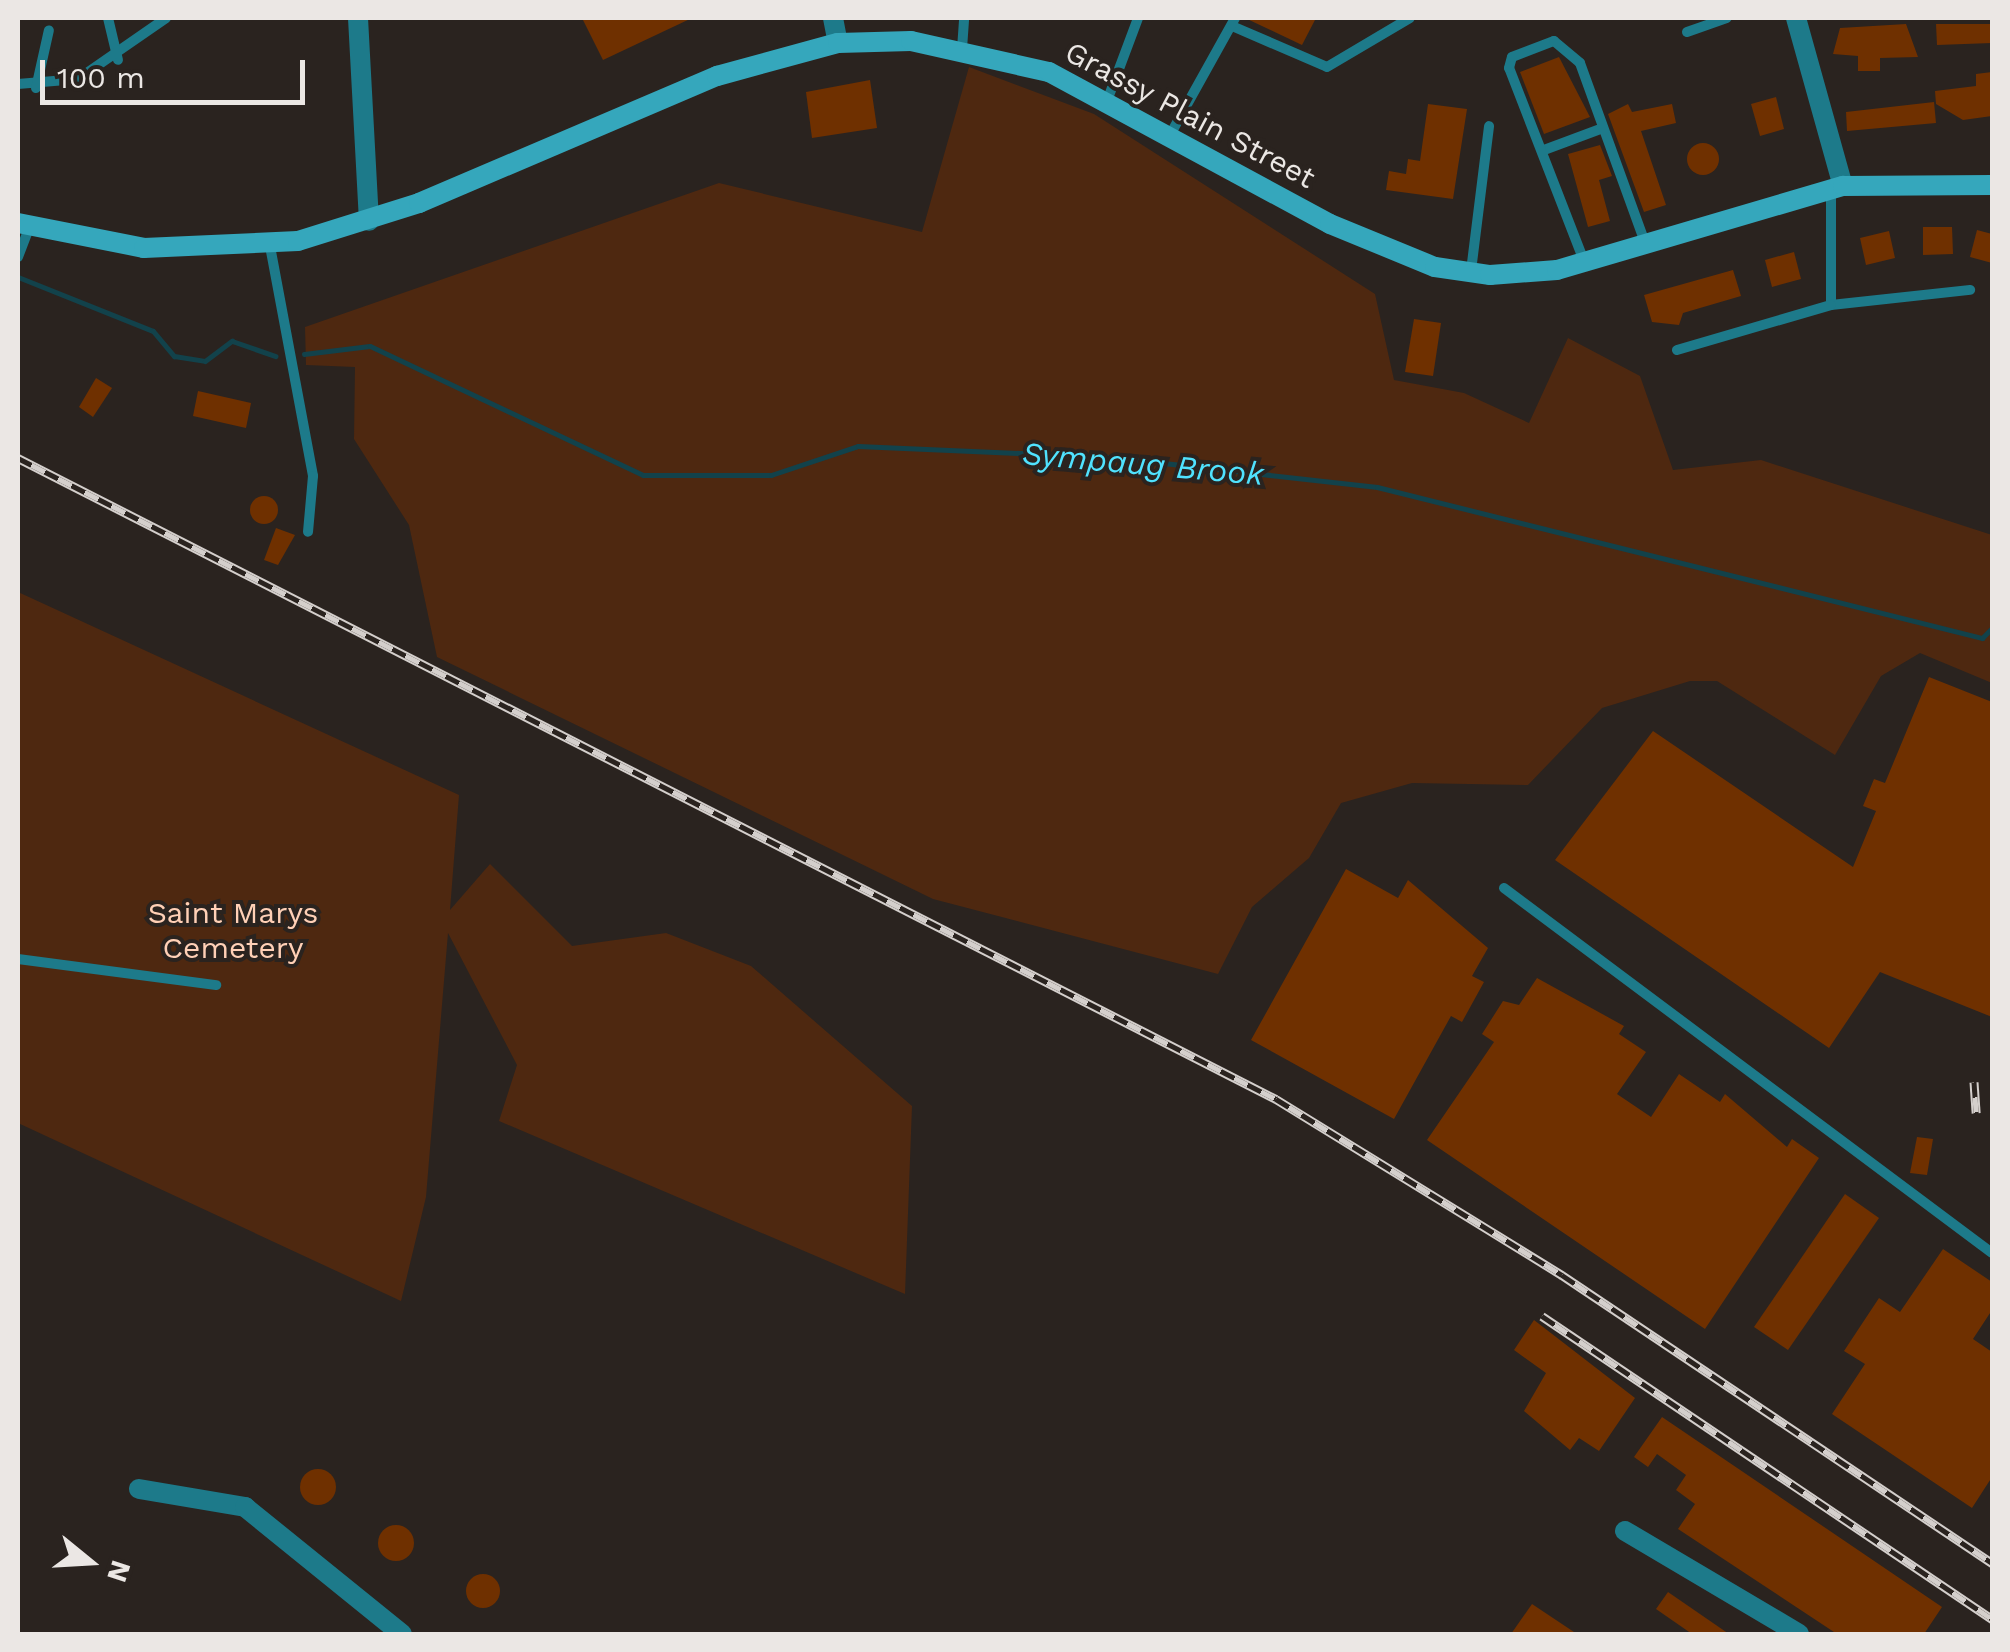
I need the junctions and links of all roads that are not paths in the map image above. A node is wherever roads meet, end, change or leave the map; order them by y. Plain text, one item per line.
1 (108, 18) edge
2 (166, 18) edge
3 (358, 18) edge
4 (833, 18) edge
5 (964, 18) edge
6 (1138, 18) edge
7 (1410, 18) edge
8 (1727, 18) edge
9 (1796, 18) edge
10 (1233, 22) edge
11 (49, 30) dead end
12 (1687, 32) dead end
13 (838, 43) junction
14 (962, 49) junction
15 (118, 60) junction
16 (18, 84) edge
17 (36, 88) junction
18 (1108, 100) junction
19 (1490, 126) dead end
20 (1603, 128) junction
21 (1170, 134) junction
22 (1544, 150) junction
23 (1992, 185) edge
24 (1837, 188) junction
25 (368, 221) junction
26 (23, 225) edge
27 (270, 246) junction
28 (1646, 246) junction
29 (18, 257) edge
30 (1584, 263) junction
31 (1470, 272) junction
32 (1970, 290) dead end
33 (1831, 305) junction
34 (1677, 350) dead end
35 (308, 532) dead end
36 (1504, 888) dead end
37 (18, 959) edge
38 (216, 985) dead end
39 (1992, 1253) edge
40 (139, 1489) dead end
41 (1625, 1531) dead end
42 (402, 1634) edge
43 (1799, 1634) edge

1 - 15 lane
2 - 15 lane
3 - 25 street
4 - 13 street
5 - 14 lane
6 - 18 lane
7 - 10 lane
8 - 12 lane
9 - 24 street
10 - 21 lane
11 - 17 lane
13 - 14 main road, Grassy Plain Street
13 - 25 main road, Grassy Plain Street
14 - 18 main road, Grassy Plain Street
15 - 17 lane
16 - 17 lane
18 - 21 main road, Grassy Plain Street
19 - 31 lane
20 - 22 lane
20 - 22 lane
20 - 28 lane
21 - 31 main road, Grassy Plain Street
22 - 30 lane
23 - 24 main road, Grassy Plain Street
24 - 28 main road, Grassy Plain Street
24 - 33 lane
25 - 27 main road, Grassy Plain Street
26 - 27 main road, Grassy Plain Street
26 - 29 lane
27 - 35 lane
28 - 30 main road, Grassy Plain Street
30 - 31 main road, Grassy Plain Street
32 - 33 lane
33 - 34 lane
36 - 39 lane
37 - 38 lane
40 - 42 street
41 - 43 street

